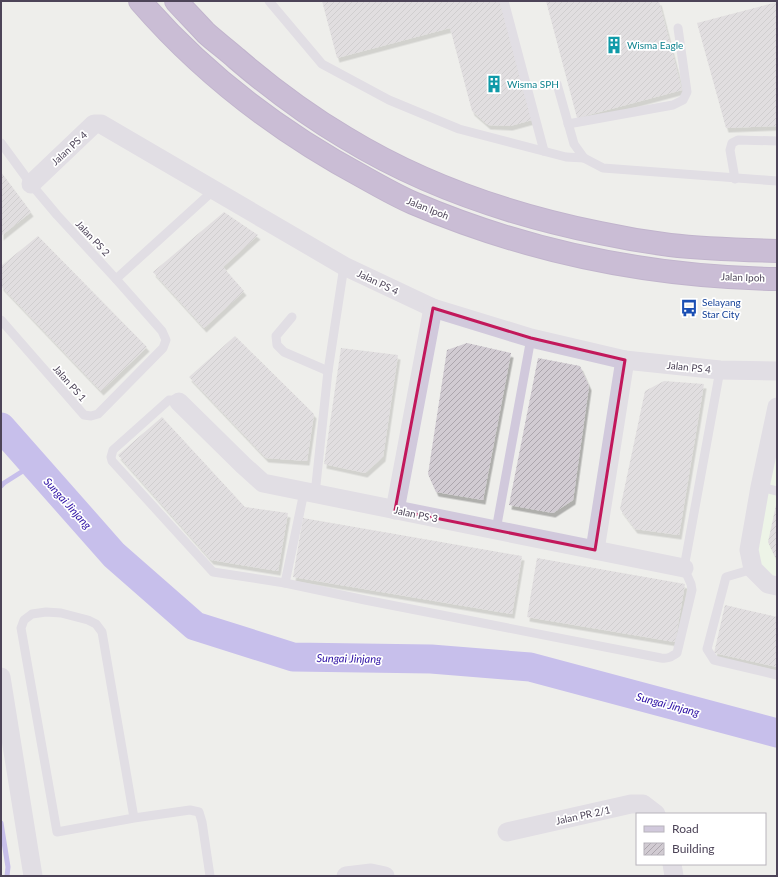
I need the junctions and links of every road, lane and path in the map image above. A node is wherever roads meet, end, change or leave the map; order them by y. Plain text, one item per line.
1 (140, 1) edge
2 (176, 1) edge
3 (268, 1) edge
4 (504, 1) edge
5 (678, 28) dead end
6 (557, 84) dead end
7 (568, 124) junction
8 (777, 140) edge
9 (1, 143) edge
10 (544, 151) junction
11 (584, 158) junction
12 (735, 179) junction
13 (777, 181) edge
14 (30, 184) junction
15 (214, 190) junction
16 (777, 251) edge
17 (344, 266) junction
18 (116, 279) junction
19 (777, 279) edge
20 (433, 308) junction
21 (292, 317) dead end
22 (1, 320) edge
23 (532, 338) junction
24 (164, 348) joint
25 (625, 360) junction
26 (720, 370) junction
27 (328, 371) junction
28 (777, 371) edge
29 (179, 402) joint
30 (777, 407) edge
31 (768, 489) edge
32 (309, 493) junction
33 (395, 510) junction
34 (496, 530) junction
35 (595, 550) junction
36 (684, 568) junction
37 (753, 569) junction
38 (285, 583) junction
39 (772, 585) edge
40 (777, 675) edge
41 (1, 678) edge
42 (655, 813) edge
43 (134, 818) junction
44 (507, 832) dead end
45 (672, 865) edge
46 (33, 876) edge
47 (210, 876) edge
48 (346, 876) edge
49 (385, 876) edge
50 (674, 876) edge

1 - 19 highway, Jalan Ipoh
2 - 16 highway
3 - 10 lane
4 - 10 lane
5 - 7 lane
6 - 7 lane
7 - 11 lane
8 - 12 lane
9 - 14 lane, Jalan PS 2
10 - 11 lane
11 - 12 lane
12 - 13 lane
14 - 15 street, Jalan PS 4
14 - 18 lane, Jalan PS 2
15 - 17 street, Jalan PS 4
15 - 18 lane
17 - 20 street, Jalan PS 4
17 - 27 lane
18 - 24 lane, Jalan PS 2
20 - 23 street, Jalan PS 4
20 - 33 street
21 - 27 lane
22 - 24 lane, Jalan PS 1
23 - 25 street, Jalan PS 4
23 - 34 lane
25 - 26 street, Jalan PS 4
25 - 35 street
26 - 28 street, Jalan PS 4
26 - 36 lane
27 - 32 lane
29 - 32 street, Jalan PS 3
29 - 38 lane
30 - 31 street
31 - 37 street
32 - 33 street, Jalan PS 3
32 - 38 lane
33 - 34 street, Jalan PS 3
34 - 35 street, Jalan PS 3
35 - 36 street, Jalan PS 3
36 - 38 lane
37 - 39 street
37 - 40 lane
41 - 46 street
42 - 44 street, Jalan PR 2/1
43 - 43 lane
43 - 47 lane
45 - 50 street
48 - 49 street

